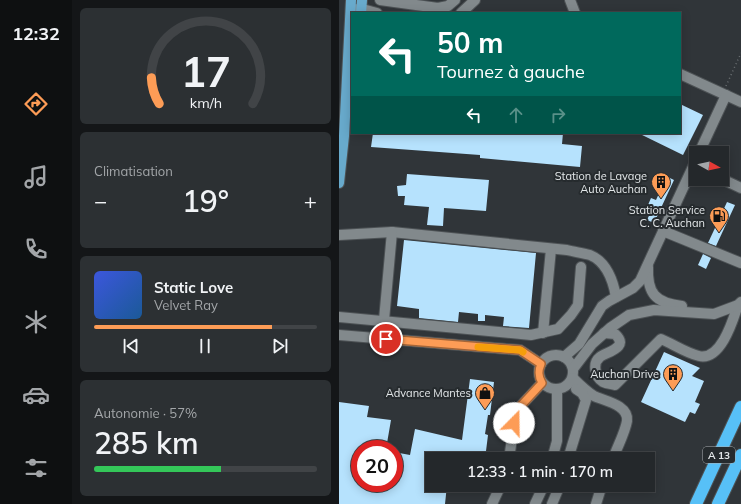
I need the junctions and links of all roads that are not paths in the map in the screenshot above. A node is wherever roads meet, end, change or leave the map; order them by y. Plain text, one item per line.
1 (380, 0) edge
2 (455, 0) edge
3 (475, 0) edge
4 (570, 0) edge
5 (351, 3) edge
6 (363, 5) edge
7 (375, 12) edge
8 (462, 12) edge
9 (575, 12) edge
10 (681, 74) edge
11 (723, 94) junction
12 (351, 101) edge
13 (741, 102) edge
14 (344, 136) junction
15 (702, 146) edge
16 (689, 180) edge
17 (339, 182) edge
18 (729, 182) edge
19 (741, 188) edge
20 (663, 231) junction
21 (392, 232) junction
22 (339, 235) edge
23 (551, 249) junction
24 (648, 261) junction
25 (741, 263) edge
26 (581, 267) dead end
27 (616, 297) junction
28 (740, 303) edge
29 (695, 312) junction
30 (339, 317) edge
31 (384, 320) junction
32 (543, 333) junction
33 (604, 333) junction
34 (339, 335) edge
35 (565, 356) junction
36 (541, 364) junction
37 (571, 378) junction
38 (542, 383) junction
39 (557, 390) junction
40 (590, 398) junction
41 (741, 407) edge
42 (510, 452) edge
43 (554, 452) edge
44 (571, 452) edge
45 (616, 452) edge
46 (741, 455) edge
47 (725, 490) junction
48 (498, 492) edge
49 (541, 492) edge
50 (557, 492) edge
51 (600, 492) edge
52 (696, 503) edge
53 (492, 504) edge
54 (535, 504) edge
55 (552, 504) edge
56 (596, 504) edge
57 (718, 504) edge
58 (722, 504) edge

1 - 2 street
3 - 8 street
4 - 9 street
5 - 6 street
5 - 14 main road
6 - 7 street
10 - 11 street
11 - 13 street
11 - 15 street
12 - 14 main road
14 - 17 main road
16 - 20 street
18 - 19 street
20 - 24 street
20 - 25 street
21 - 22 street
21 - 23 street
21 - 31 street
23 - 27 street
23 - 32 street
24 - 27 street
24 - 29 street
26 - 32 street
27 - 35 street
28 - 29 street
28 - 33 street
29 - 33 street
30 - 31 street
31 - 32 street
33 - 37 street
34 - 36 street
35 - 36 street
35 - 37 street
36 - 38 street
37 - 39 street
37 - 40 street
38 - 39 street
38 - 42 street
39 - 43 street
40 - 44 street
40 - 45 street
41 - 52 highway, A 13
46 - 47 highway, A 13
47 - 57 highway, A 13
47 - 58 highway
48 - 53 street
49 - 54 street
50 - 55 street
51 - 56 street

